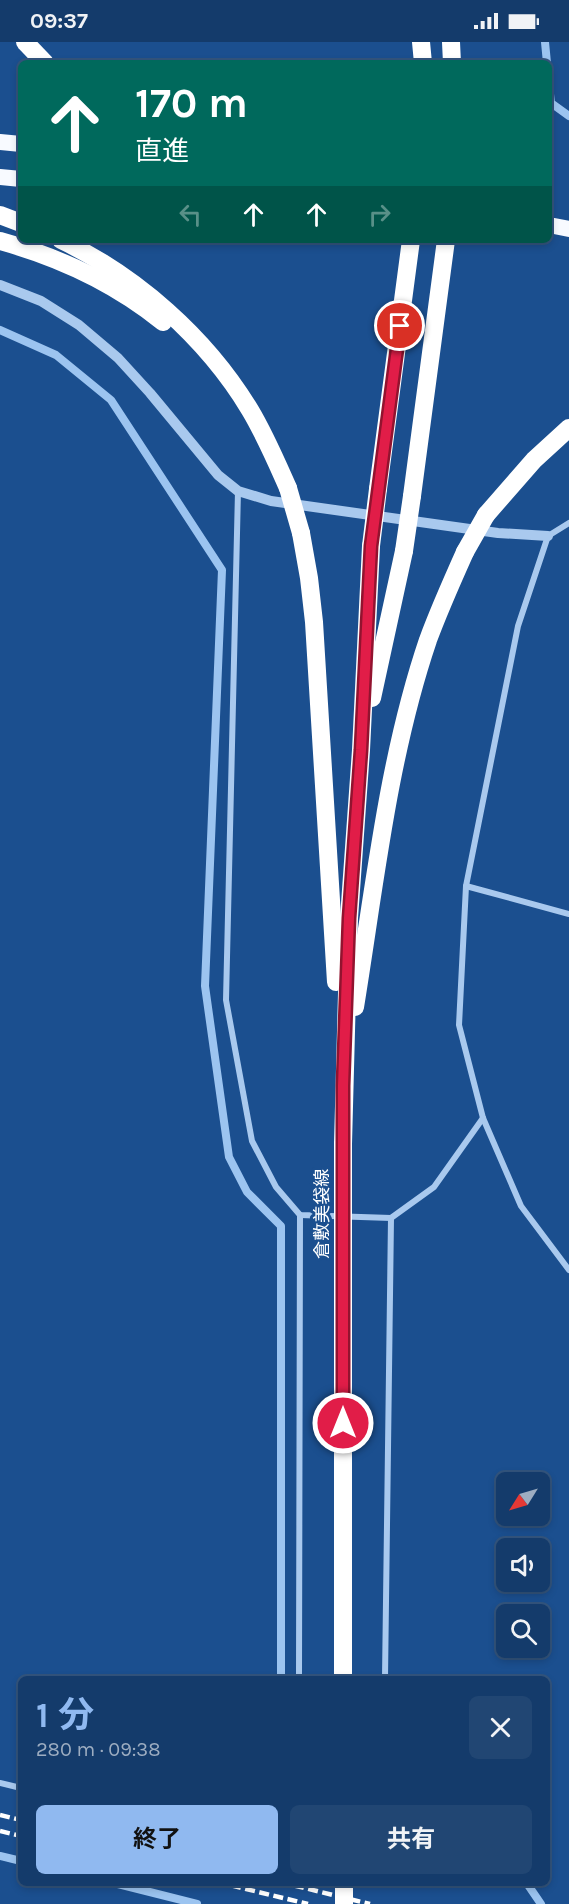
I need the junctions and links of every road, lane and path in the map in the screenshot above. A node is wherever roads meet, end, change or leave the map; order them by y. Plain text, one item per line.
1 (26, 42) edge
2 (421, 42) edge
3 (450, 42) edge
4 (42, 60) edge
5 (423, 60) edge
6 (452, 60) edge
7 (0, 142) edge
8 (18, 144) edge
9 (0, 177) edge
10 (18, 179) edge
11 (0, 215) edge
12 (18, 222) edge
13 (552, 227) edge
14 (569, 229) edge
15 (0, 241) edge
16 (67, 243) edge
17 (410, 248) edge
18 (445, 249) edge
19 (0, 285) edge
20 (225, 373) junction
21 (569, 428) edge
22 (238, 491) junction
23 (569, 523) edge
24 (548, 536) junction
25 (361, 750) junction
26 (466, 886) junction
27 (569, 914) edge
28 (343, 1086) junction
29 (483, 1118) junction
30 (300, 1215) junction
31 (391, 1218) junction
32 (569, 1270) edge
33 (299, 1676) edge
34 (343, 1676) edge
35 (385, 1676) edge
36 (0, 1783) edge
37 (18, 1787) edge
38 (344, 1886) edge
39 (344, 1904) edge

1 - 4 highway
2 - 5 highway
3 - 6 highway
7 - 8 highway
9 - 10 highway
11 - 12 highway
13 - 14 highway
15 - 20 highway
16 - 20 highway
17 - 25 highway, bridge
18 - 25 highway, bridge
19 - 22 street
20 - 28 highway, bridge
21 - 28 highway, bridge
22 - 24 street
22 - 30 street
23 - 24 street
24 - 26 street
25 - 28 highway, 倉敷美袋線
26 - 27 street
26 - 29 street
28 - 34 highway, 倉敷美袋線, bridge
29 - 31 street
29 - 32 street
30 - 31 street
30 - 33 street
31 - 35 street
36 - 37 street
38 - 39 highway, bridge

